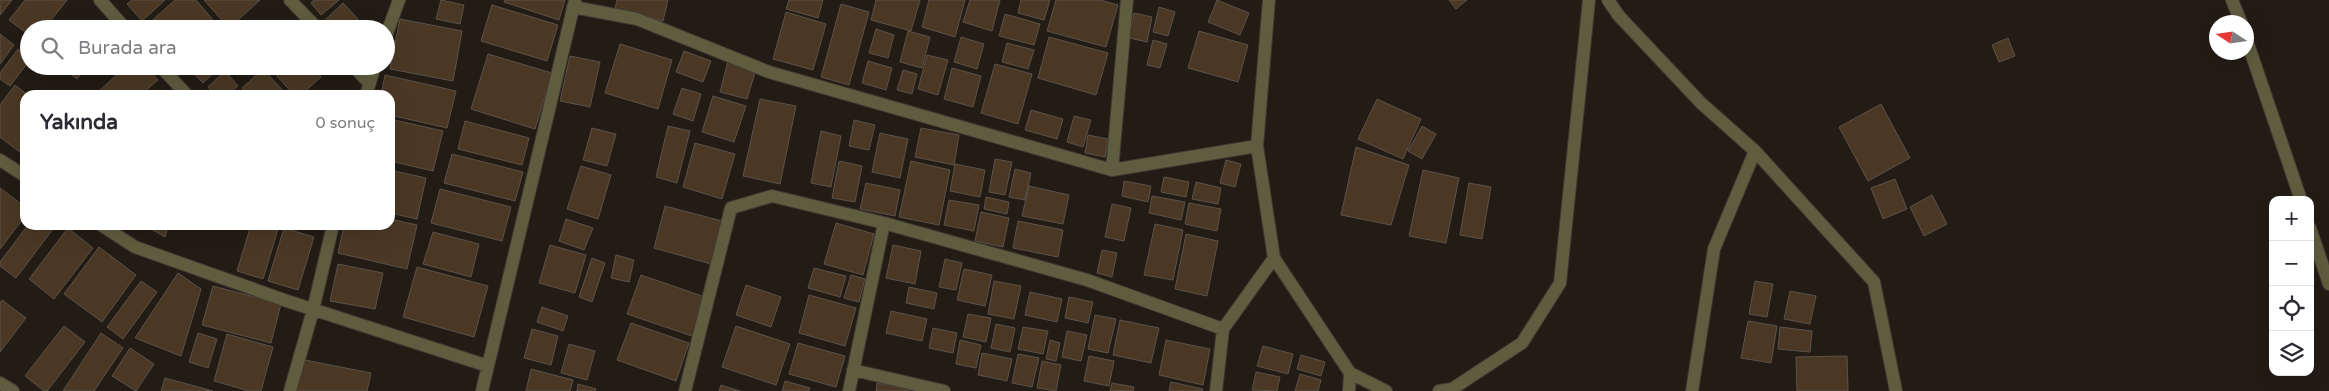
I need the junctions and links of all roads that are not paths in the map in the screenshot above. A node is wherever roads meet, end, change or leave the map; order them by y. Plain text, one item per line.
1 (100, 0) edge
2 (290, 0) edge
3 (400, 0) edge
4 (1127, 0) edge
5 (1269, 0) edge
6 (1589, 0) edge
7 (1608, 0) edge
8 (2232, 0) edge
9 (574, 4) edge
10 (2239, 15) edge
11 (118, 20) edge
12 (309, 20) edge
13 (392, 20) edge
14 (2253, 60) edge
15 (168, 75) edge
16 (359, 75) edge
17 (372, 75) edge
18 (368, 89) edge
19 (182, 90) edge
20 (1256, 146) junction
21 (1755, 151) junction
22 (0, 160) edge
23 (1112, 170) junction
24 (20, 173) edge
25 (2300, 196) edge
26 (884, 223) junction
27 (109, 230) edge
28 (332, 230) edge
29 (2314, 240) edge
30 (1274, 258) junction
31 (2329, 284) edge
32 (313, 310) junction
33 (1223, 329) junction
34 (488, 366) junction
35 (853, 370) junction
36 (1350, 373) junction
37 (0, 383) edge
38 (13, 391) edge
39 (290, 391) edge
40 (482, 391) edge
41 (685, 391) edge
42 (849, 391) edge
43 (944, 391) edge
44 (1216, 391) edge
45 (1349, 391) edge
46 (1386, 391) edge
47 (1439, 391) edge
48 (1692, 391) edge
49 (1896, 391) edge

1 - 11 street
2 - 12 street
3 - 13 street
4 - 23 street
5 - 20 street
6 - 47 street
7 - 21 street
8 - 10 street
9 - 23 street
9 - 34 street
14 - 25 street
15 - 19 street
16 - 18 street
17 - 18 street
20 - 23 street
20 - 30 street
21 - 48 street
21 - 49 street
22 - 24 street
26 - 33 street
26 - 35 street
26 - 41 street
27 - 32 street
28 - 32 street
29 - 31 street
30 - 33 street
30 - 36 street
32 - 34 street
32 - 39 street
33 - 44 street
34 - 40 street
35 - 42 street
35 - 43 street
36 - 45 street
36 - 46 street
37 - 38 street

